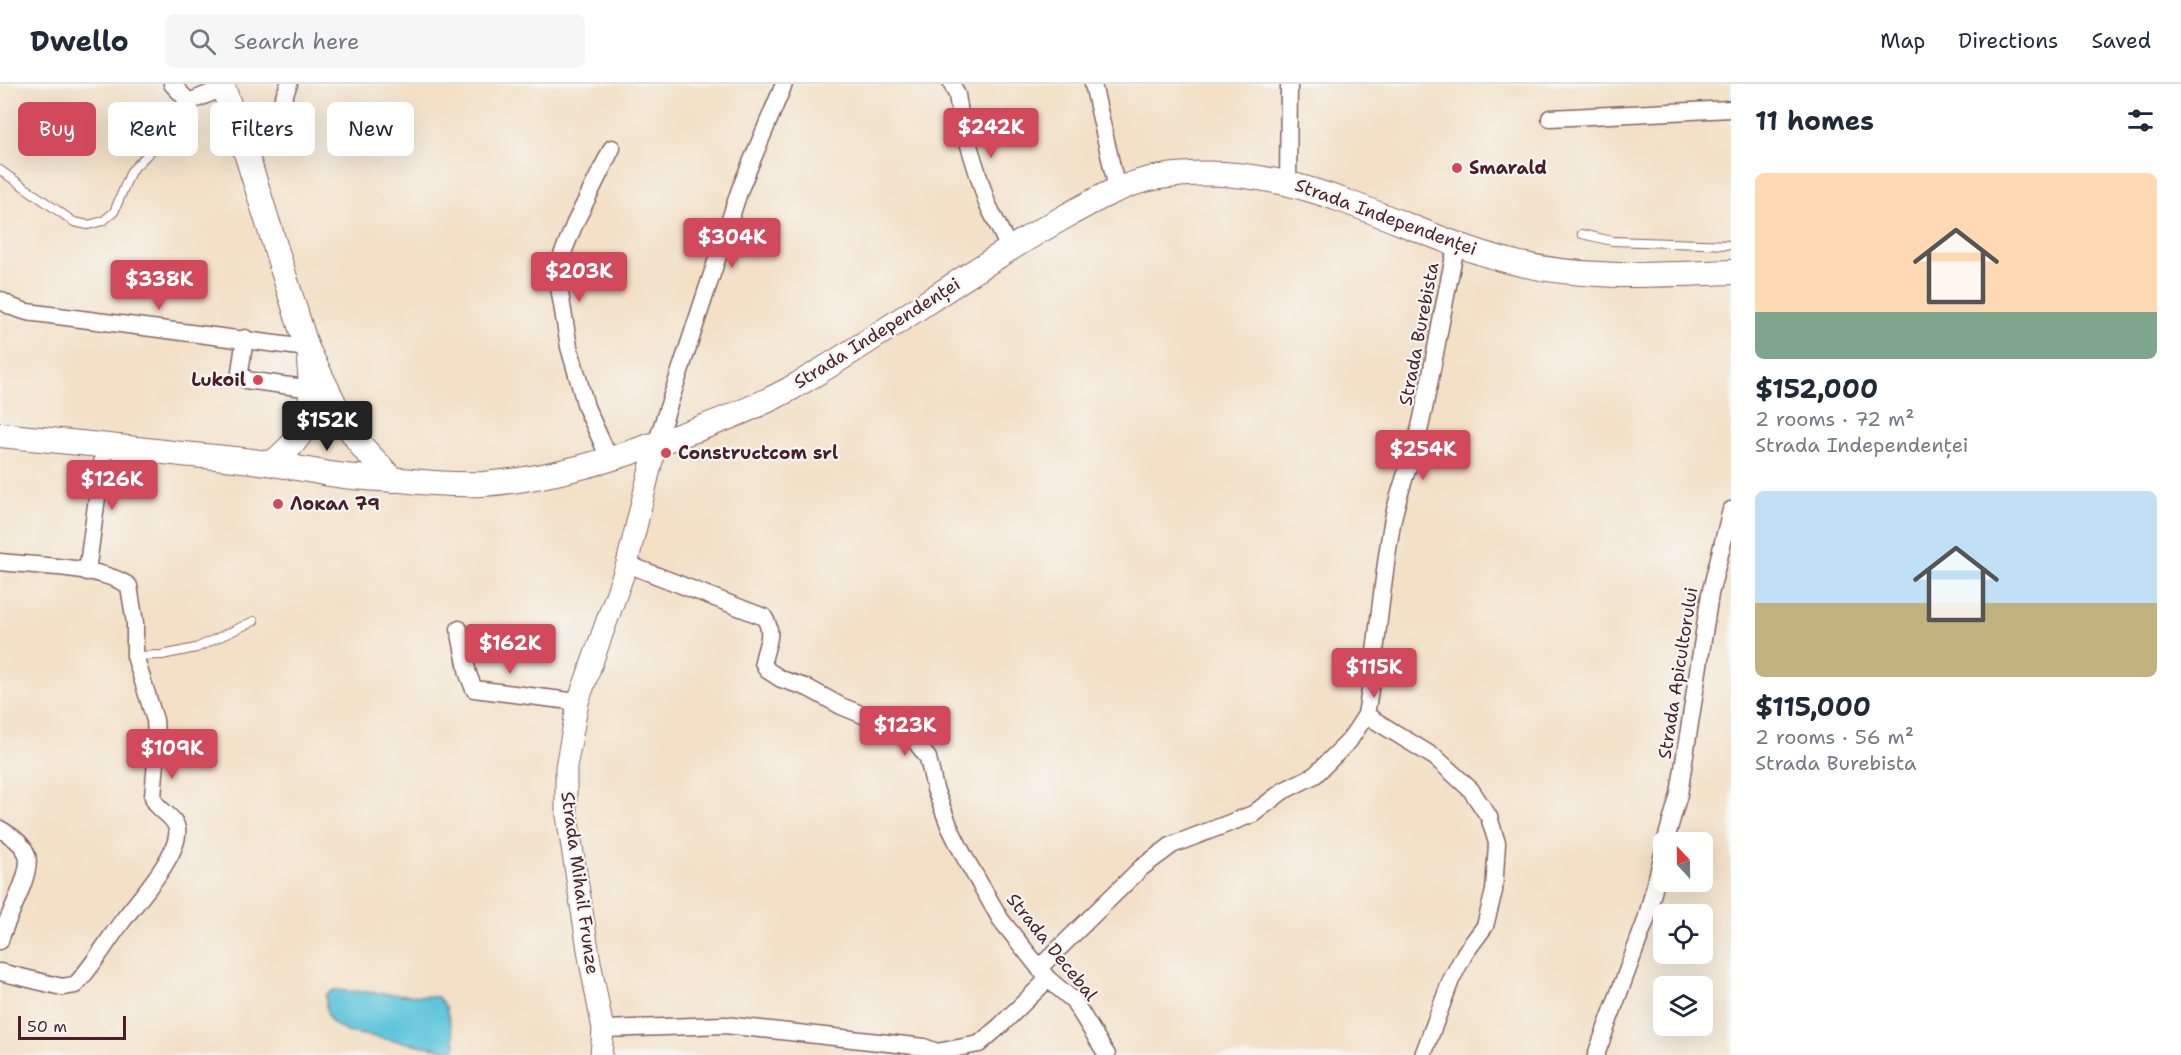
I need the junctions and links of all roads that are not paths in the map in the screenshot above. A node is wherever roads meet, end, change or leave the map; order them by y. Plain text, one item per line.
1 (172, 84) edge
2 (289, 84) edge
3 (784, 84) edge
4 (952, 84) edge
5 (1093, 84) edge
6 (1289, 84) edge
7 (223, 86) edge
8 (189, 102) joint
9 (228, 102) edge
10 (282, 102) edge
11 (1731, 109) edge
12 (1550, 118) dead end
13 (612, 148) dead end
14 (146, 156) edge
15 (247, 156) edge
16 (0, 170) edge
17 (1288, 183) junction
18 (1117, 189) junction
19 (1582, 234) dead end
20 (1457, 243) junction
21 (1731, 245) edge
22 (1009, 248) junction
23 (1731, 272) edge
24 (0, 300) edge
25 (246, 338) junction
26 (308, 348) junction
27 (312, 389) junction
28 (0, 435) edge
29 (656, 444) junction
30 (104, 446) junction
31 (610, 460) junction
32 (272, 463) junction
33 (393, 480) junction
34 (1731, 510) edge
35 (0, 562) edge
36 (627, 564) junction
37 (87, 572) junction
38 (254, 621) dead end
39 (459, 629) dead end
40 (135, 656) junction
41 (578, 702) junction
42 (1366, 715) junction
43 (0, 829) edge
44 (1668, 832) edge
45 (1653, 892) edge
46 (0, 941) edge
47 (0, 972) edge
48 (1043, 974) junction
49 (603, 1029) junction
50 (601, 1055) edge
51 (1107, 1055) edge
52 (1423, 1055) edge
53 (1596, 1055) edge

1 - 8 street
2 - 10 street
3 - 29 street, Strada Mihail Frunze
4 - 22 street
5 - 18 street
6 - 17 street
7 - 8 street
7 - 9 main road
11 - 12 street
13 - 31 street
14 - 16 lane
15 - 26 main road
17 - 18 main road, Strada Independenței
17 - 20 main road, Strada Independenței
18 - 22 main road, Strada Independenței
19 - 21 lane
20 - 23 main road, Strada Independenței
20 - 42 street, Strada Burebista
22 - 29 main road, Strada Independenței
24 - 25 street
25 - 26 street
25 - 27 street
26 - 27 main road
26 - 33 main road
27 - 32 main road
28 - 30 main road, Strada Independenței
29 - 31 main road, Strada Independenței
29 - 36 street, Strada Mihail Frunze
30 - 32 main road, Strada Independenței
30 - 37 street
31 - 33 main road, Strada Independenței
32 - 33 main road, Strada Independenței
34 - 44 street, Strada Apicultorului
35 - 37 street
36 - 41 street, Strada Mihail Frunze
36 - 48 street, Strada Decebal
37 - 40 street
38 - 40 lane
39 - 41 street
40 - 47 street
41 - 49 street, Strada Mihail Frunze
42 - 48 street, Strada Burebista
42 - 52 street
43 - 46 street
45 - 53 street
48 - 49 street, Strada Burebista
48 - 51 street, Strada Decebal
49 - 50 street, Strada Mihail Frunze

